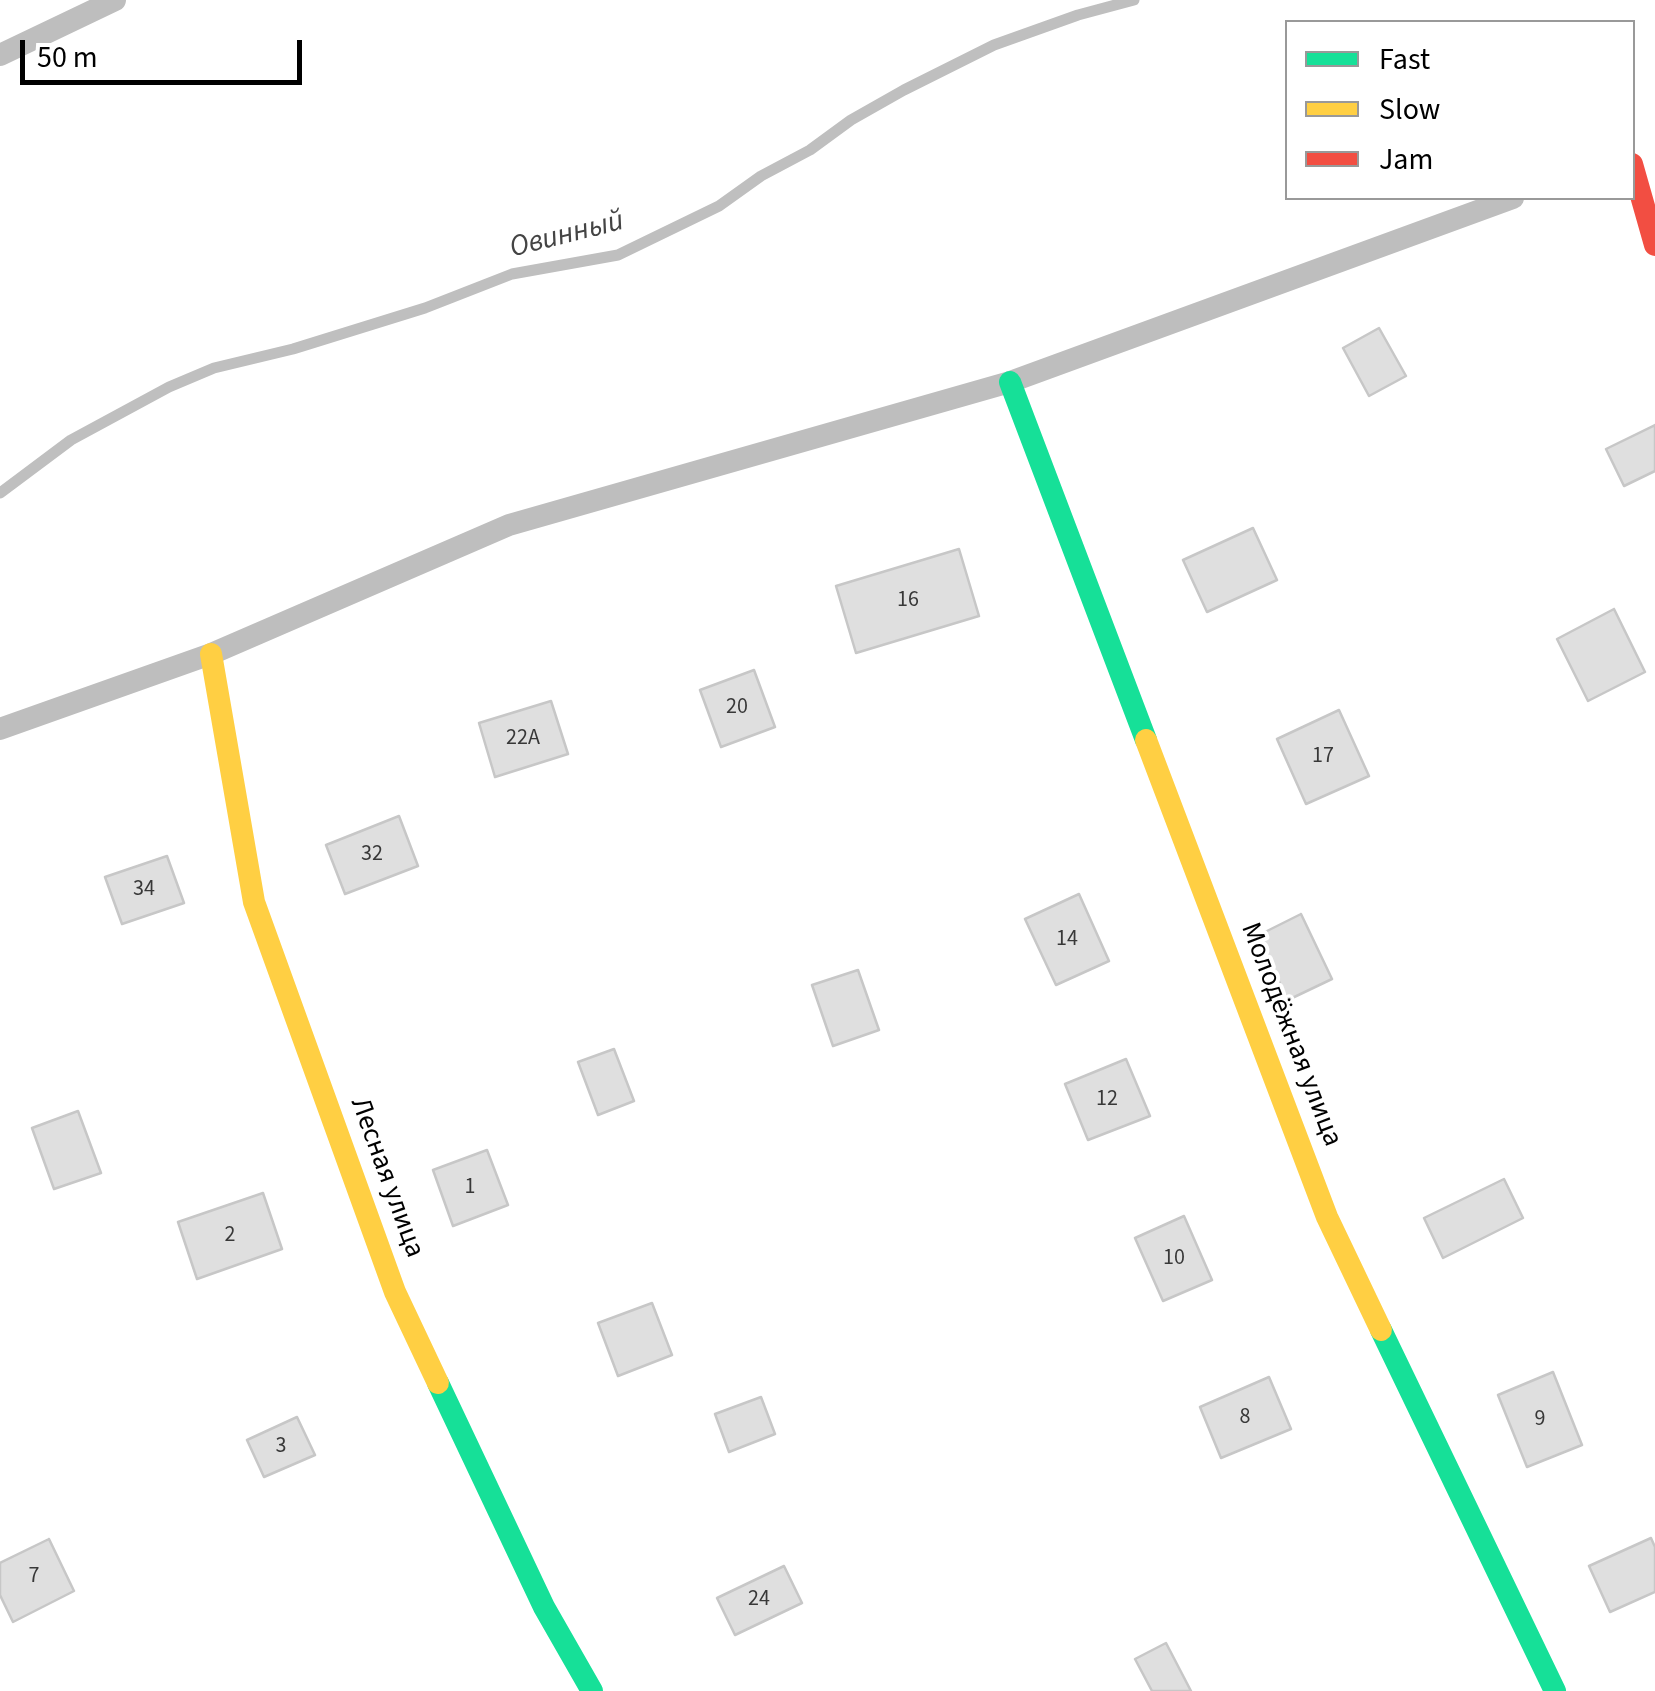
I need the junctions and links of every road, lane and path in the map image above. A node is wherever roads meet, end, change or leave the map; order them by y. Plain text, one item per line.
1 (115, 0) edge
2 (0, 55) edge
3 (1636, 156) edge
4 (1509, 200) edge
5 (1655, 245) edge
6 (1010, 382) junction
7 (211, 654) junction
8 (0, 729) edge
9 (592, 1691) edge
10 (1555, 1691) edge

1 - 2 lane
3 - 5 street
4 - 6 lane
6 - 7 lane
6 - 10 street, Молодёжная улица
7 - 8 lane
7 - 9 street, Лесная улица

